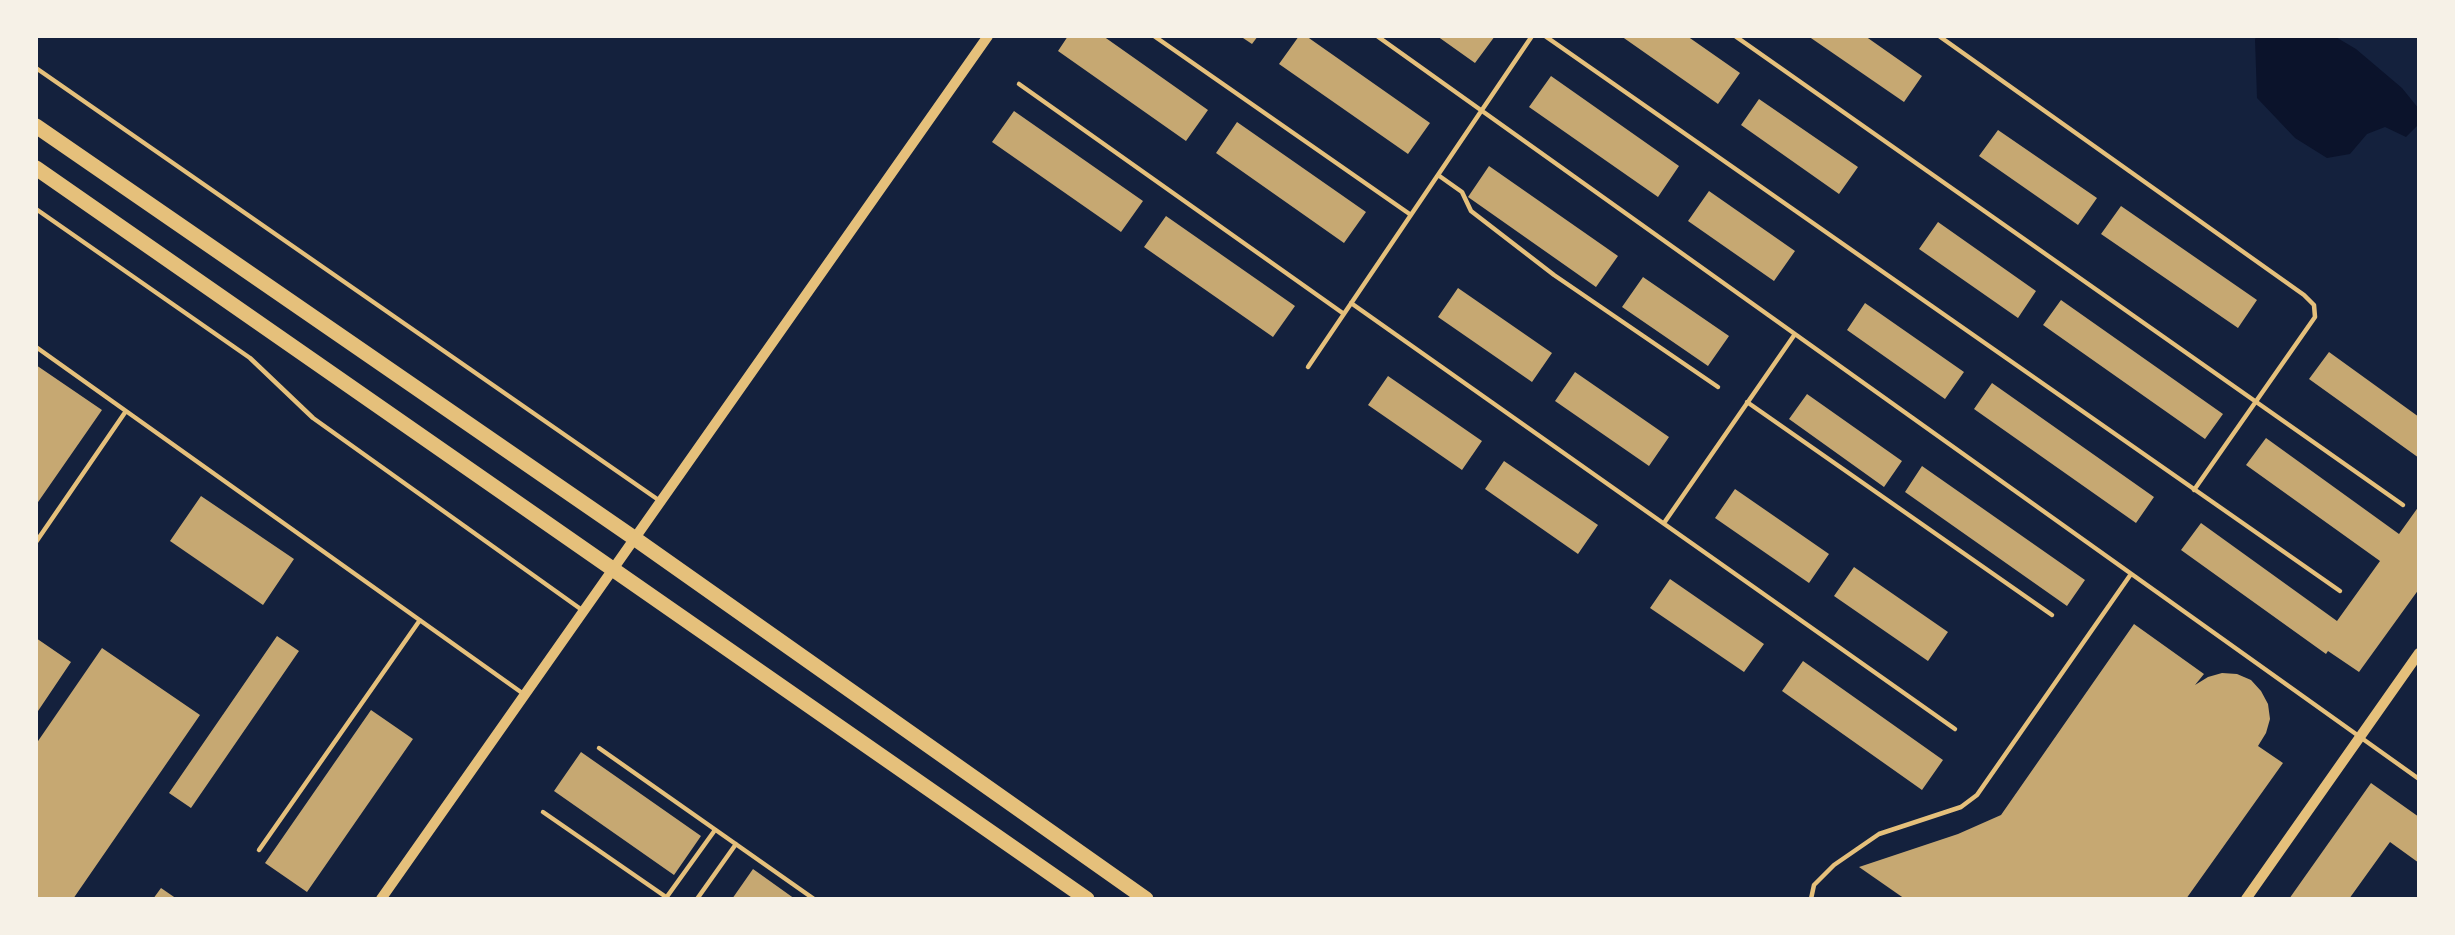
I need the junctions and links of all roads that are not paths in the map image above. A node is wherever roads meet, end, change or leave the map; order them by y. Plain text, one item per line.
1 (988, 36) edge
2 (1154, 36) edge
3 (1377, 36) edge
4 (1532, 36) edge
5 (1545, 36) edge
6 (1735, 36) edge
7 (1939, 36) edge
8 (36, 68) edge
9 (1019, 84) dead end
10 (1482, 111) junction
11 (36, 126) edge
12 (36, 168) edge
13 (1438, 175) junction
14 (36, 209) edge
15 (1411, 214) junction
16 (1351, 303) junction
17 (1344, 314) junction
18 (1795, 334) junction
19 (36, 347) edge
20 (1308, 367) dead end
21 (1719, 387) dead end
22 (1747, 402) junction
23 (2256, 402) junction
24 (126, 411) junction
25 (2194, 490) junction
26 (660, 501) junction
27 (2403, 505) dead end
28 (1664, 523) junction
29 (634, 537) junction
30 (36, 542) edge
31 (614, 569) junction
32 (2131, 574) junction
33 (2340, 591) dead end
34 (584, 611) junction
35 (2052, 615) dead end
36 (420, 620) junction
37 (2419, 654) edge
38 (525, 695) junction
39 (1955, 729) dead end
40 (2360, 737) junction
41 (599, 748) dead end
42 (2419, 779) edge
43 (543, 812) dead end
44 (715, 830) junction
45 (736, 844) junction
46 (259, 850) dead end
47 (665, 898) edge
48 (381, 899) edge
49 (697, 899) edge
50 (814, 899) edge
51 (1086, 899) edge
52 (1146, 899) edge
53 (1811, 899) edge
54 (2246, 899) edge

1 - 26 street
2 - 15 lane
3 - 10 lane
4 - 10 lane
5 - 25 lane
6 - 23 lane
7 - 23 lane
8 - 26 lane
9 - 17 lane
10 - 13 lane
10 - 18 lane
11 - 29 main road
12 - 31 main road
13 - 15 lane
13 - 21 lane
14 - 34 lane
15 - 16 lane
16 - 17 lane
16 - 28 lane
17 - 20 lane
18 - 22 lane
18 - 32 lane
19 - 24 lane
22 - 28 lane
22 - 35 lane
23 - 25 lane
23 - 27 lane
24 - 30 lane
24 - 36 lane
25 - 33 lane
26 - 29 street
28 - 39 lane
29 - 31 street
29 - 52 main road
31 - 34 street
31 - 51 main road
32 - 40 lane
32 - 53 lane
34 - 38 street
36 - 38 lane
36 - 46 lane
37 - 40 street
38 - 48 street
40 - 42 lane
40 - 54 street
41 - 44 lane
43 - 47 lane
44 - 45 lane
44 - 47 lane
45 - 49 lane
45 - 50 lane

